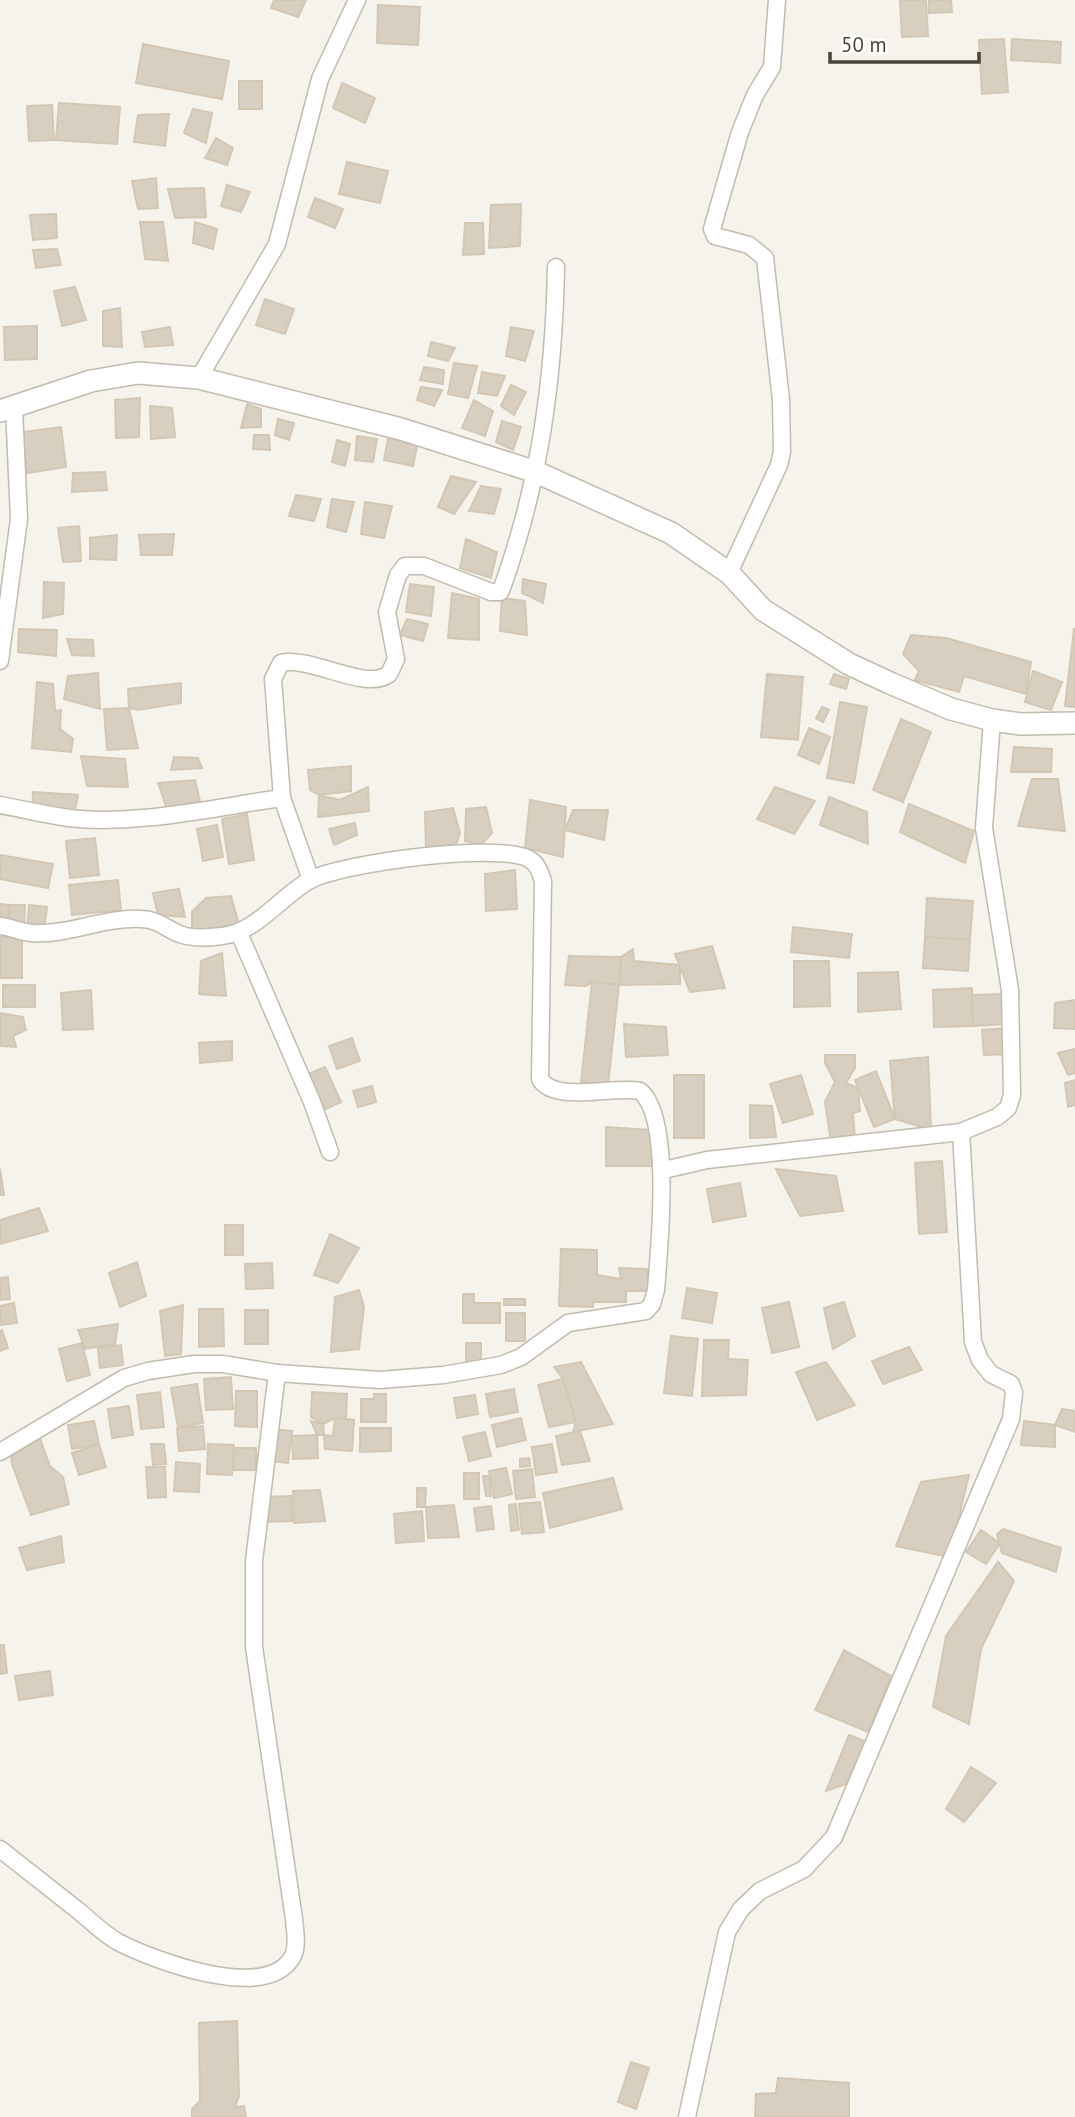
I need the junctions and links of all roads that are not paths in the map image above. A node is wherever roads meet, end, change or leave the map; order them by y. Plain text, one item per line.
1 (357, 0) edge
2 (777, 0) edge
3 (556, 267) dead end
4 (199, 378) junction
5 (7, 409) edge
6 (537, 472) junction
7 (729, 573) junction
8 (0, 661) edge
9 (992, 720) junction
10 (1075, 723) edge
11 (282, 798) junction
12 (0, 805) edge
13 (312, 880) junction
14 (0, 926) edge
15 (239, 933) junction
16 (961, 1132) junction
17 (330, 1152) dead end
18 (664, 1170) junction
19 (276, 1373) junction
20 (1, 1451) edge
21 (0, 1849) edge
22 (687, 2117) edge

1 - 4 street
2 - 7 street
3 - 6 street
4 - 5 street
4 - 6 street
5 - 8 street
6 - 7 street
6 - 11 street
7 - 9 street
9 - 10 street
9 - 16 street
11 - 12 street
11 - 13 street
13 - 15 street
13 - 18 street
14 - 15 street
15 - 17 street
16 - 18 street
16 - 22 street
18 - 19 street
19 - 20 street
19 - 21 street

